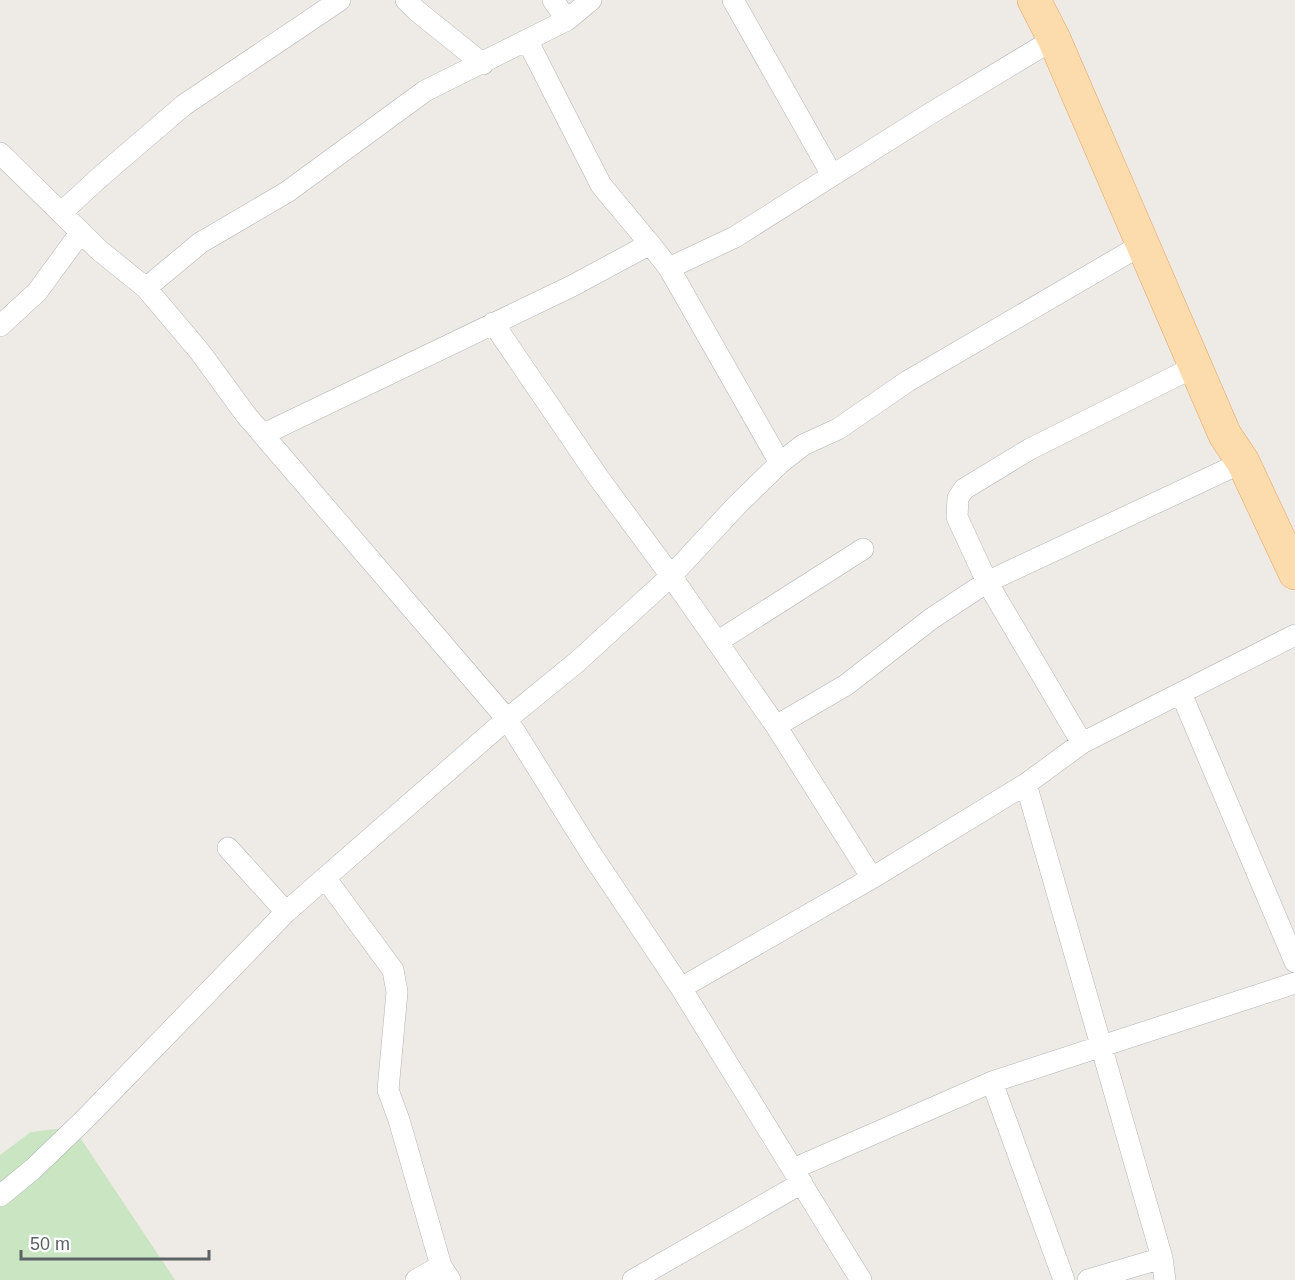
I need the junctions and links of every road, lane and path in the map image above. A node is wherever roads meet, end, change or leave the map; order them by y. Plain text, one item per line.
1 (340, 0) edge
2 (406, 0) edge
3 (554, 0) edge
4 (591, 0) edge
5 (732, 0) edge
6 (1034, 0) edge
7 (567, 20) junction
8 (1054, 39) junction
9 (527, 40) junction
10 (483, 63) junction
11 (0, 153) edge
12 (832, 175) junction
13 (62, 212) junction
14 (81, 232) junction
15 (650, 244) junction
16 (1143, 244) junction
17 (669, 268) junction
18 (146, 288) junction
19 (493, 323) junction
20 (0, 326) edge
21 (1194, 367) junction
22 (264, 434) junction
23 (1243, 462) junction
24 (780, 463) junction
25 (863, 549) dead end
26 (1295, 573) edge
27 (671, 576) junction
28 (987, 582) junction
29 (1295, 634) edge
30 (717, 642) junction
31 (1181, 693) junction
32 (507, 719) junction
33 (776, 726) junction
34 (1082, 743) junction
35 (1026, 784) junction
36 (228, 848) dead end
37 (872, 878) junction
38 (326, 879) junction
39 (286, 912) junction
40 (1295, 962) edge
41 (1295, 983) edge
42 (681, 988) junction
43 (1102, 1045) junction
44 (992, 1082) junction
45 (798, 1176) junction
46 (0, 1196) edge
47 (1162, 1258) junction
48 (446, 1273) edge
49 (417, 1280) edge
50 (633, 1280) edge
51 (861, 1280) edge
52 (1064, 1280) edge
53 (1088, 1280) edge
54 (1165, 1280) edge

1 - 13 street
2 - 10 street
3 - 7 street
4 - 7 street
5 - 12 street
6 - 8 main road
7 - 9 street
8 - 12 street
8 - 16 main road
9 - 10 street
9 - 15 street
10 - 18 street
11 - 13 street
12 - 17 street
13 - 14 street
14 - 18 street
14 - 20 street
15 - 17 street
15 - 19 street
16 - 21 main road
16 - 24 street
17 - 24 street
18 - 22 street
19 - 22 street
19 - 27 street
21 - 23 main road
21 - 28 street
22 - 32 street
23 - 26 main road
23 - 28 street
24 - 27 street
25 - 30 street
27 - 30 street
27 - 32 street
28 - 33 street
28 - 34 street
29 - 31 street
30 - 33 street
31 - 34 street
31 - 40 street
32 - 38 street
32 - 42 street
33 - 37 street
34 - 35 street
35 - 37 street
35 - 43 street
36 - 39 street
37 - 42 street
38 - 39 street
38 - 48 street
39 - 46 street
41 - 43 street
42 - 45 street
43 - 44 street
43 - 47 street
44 - 45 street
44 - 52 street
45 - 50 street
45 - 51 street
47 - 53 street
47 - 54 street
48 - 49 street

